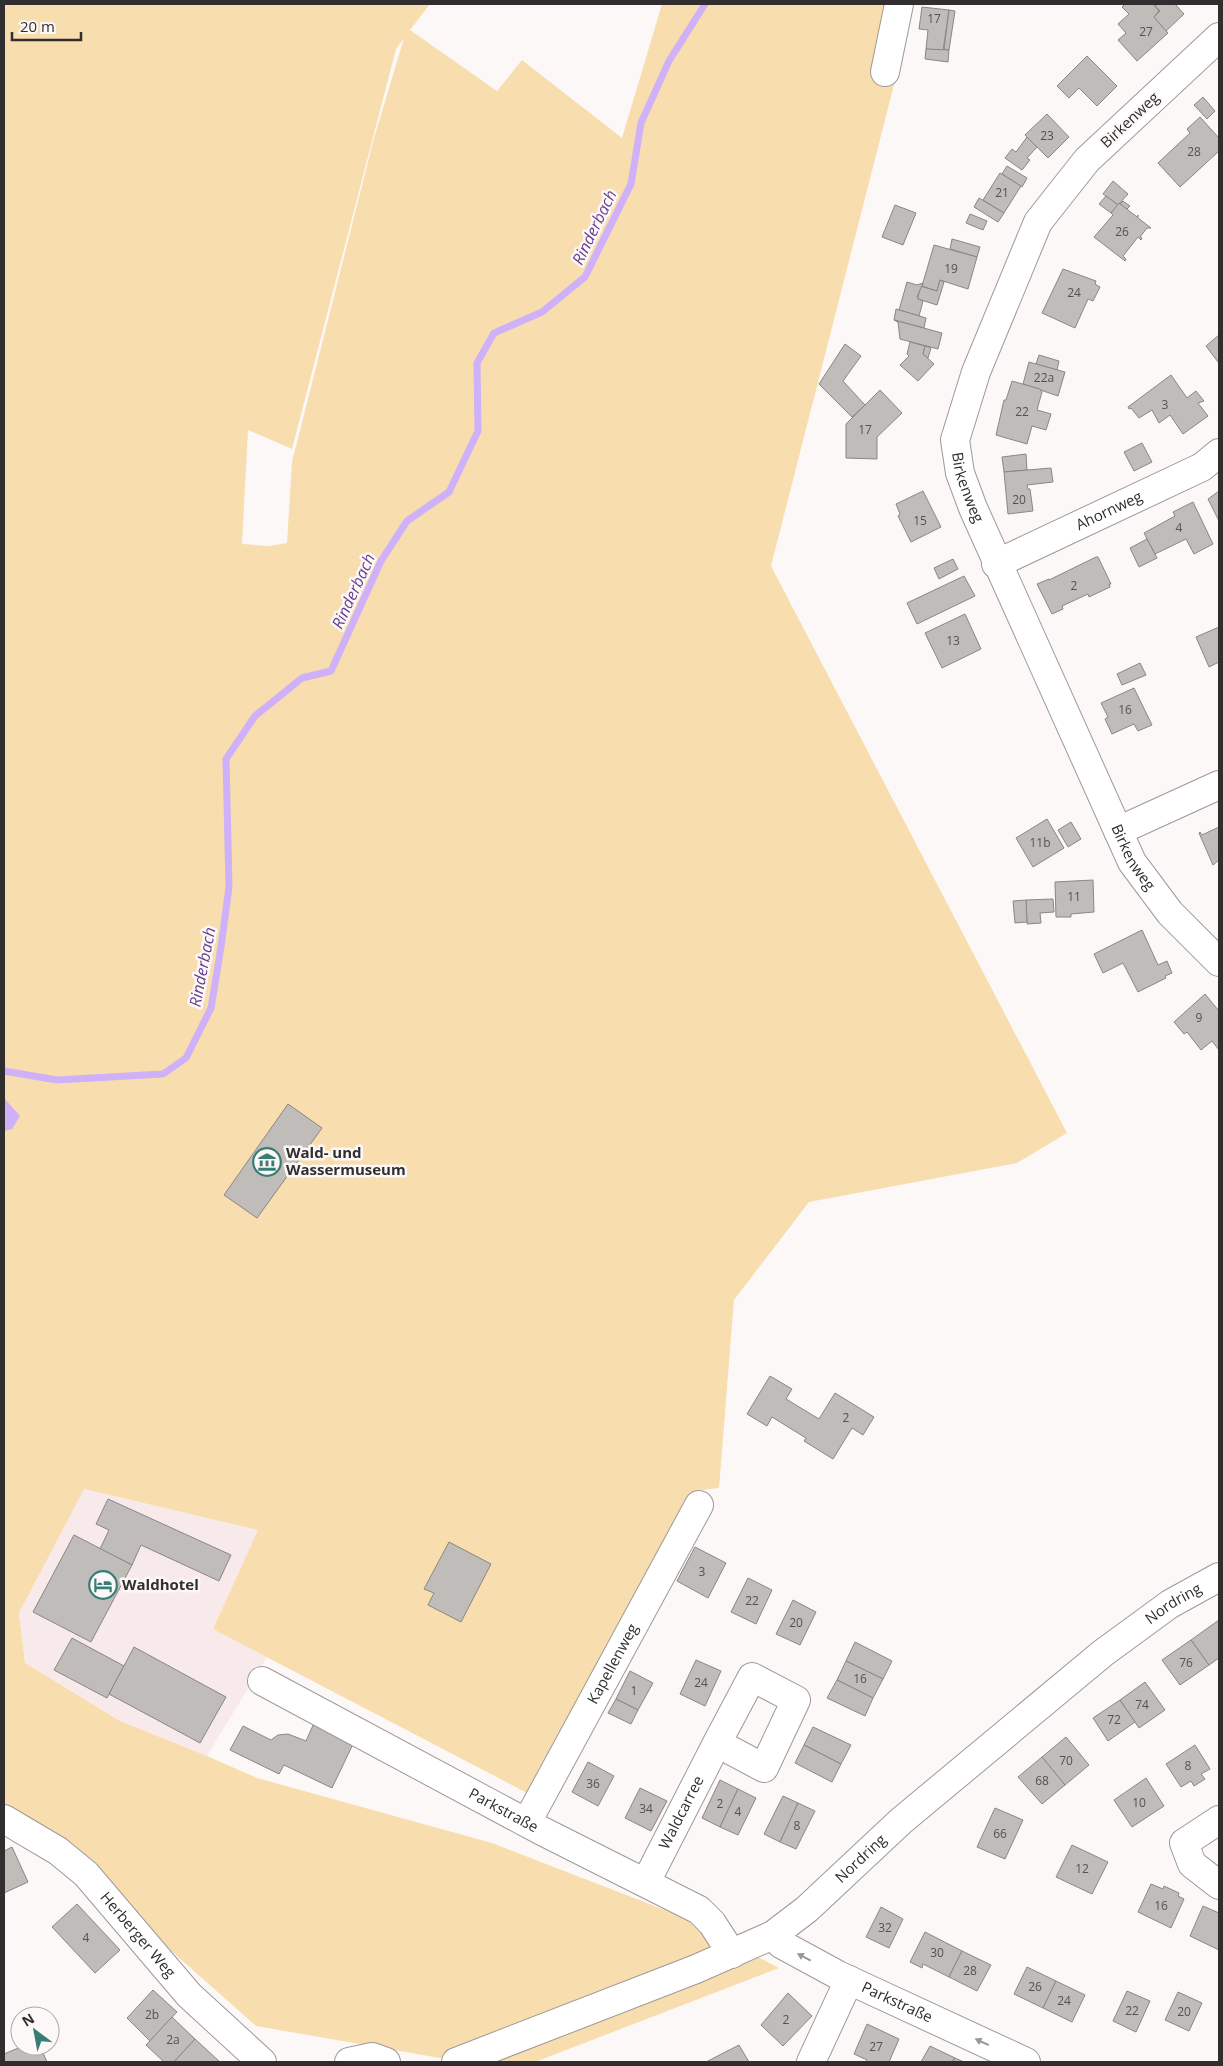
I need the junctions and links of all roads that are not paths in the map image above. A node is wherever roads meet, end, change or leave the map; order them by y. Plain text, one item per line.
1 (899, 4) edge
2 (1219, 37) edge
3 (885, 72) dead end
4 (1219, 453) edge
5 (996, 564) junction
6 (1219, 785) edge
7 (1118, 831) junction
8 (1219, 962) edge
9 (699, 1505) dead end
10 (1219, 1576) edge
11 (262, 1681) dead end
12 (717, 1743) dead end
13 (4, 1819) edge
14 (1219, 1820) edge
15 (527, 1822) junction
16 (646, 1882) junction
17 (1219, 1885) edge
18 (773, 1935) junction
19 (732, 1954) junction
20 (849, 1980) junction
21 (262, 2062) edge
22 (349, 2062) edge
23 (386, 2062) edge
24 (456, 2062) edge
25 (811, 2062) edge
26 (1026, 2062) edge

1 - 3 street
2 - 5 street, Birkenweg
4 - 5 street, Ahornweg
5 - 7 street, Birkenweg
6 - 7 street
7 - 8 street, Birkenweg
9 - 15 street, Kapellenweg
10 - 18 street, Nordring
11 - 15 street, Parkstraße
12 - 16 street, Waldcarree
13 - 21 street, Herberger Weg
14 - 17 street
15 - 16 street, Parkstraße
16 - 19 street, Parkstraße
18 - 19 street, Nordring
20 -> 18 street, Parkstraße
19 - 24 street, Nordring
20 - 25 street
26 -> 20 street, Parkstraße
22 - 23 street

